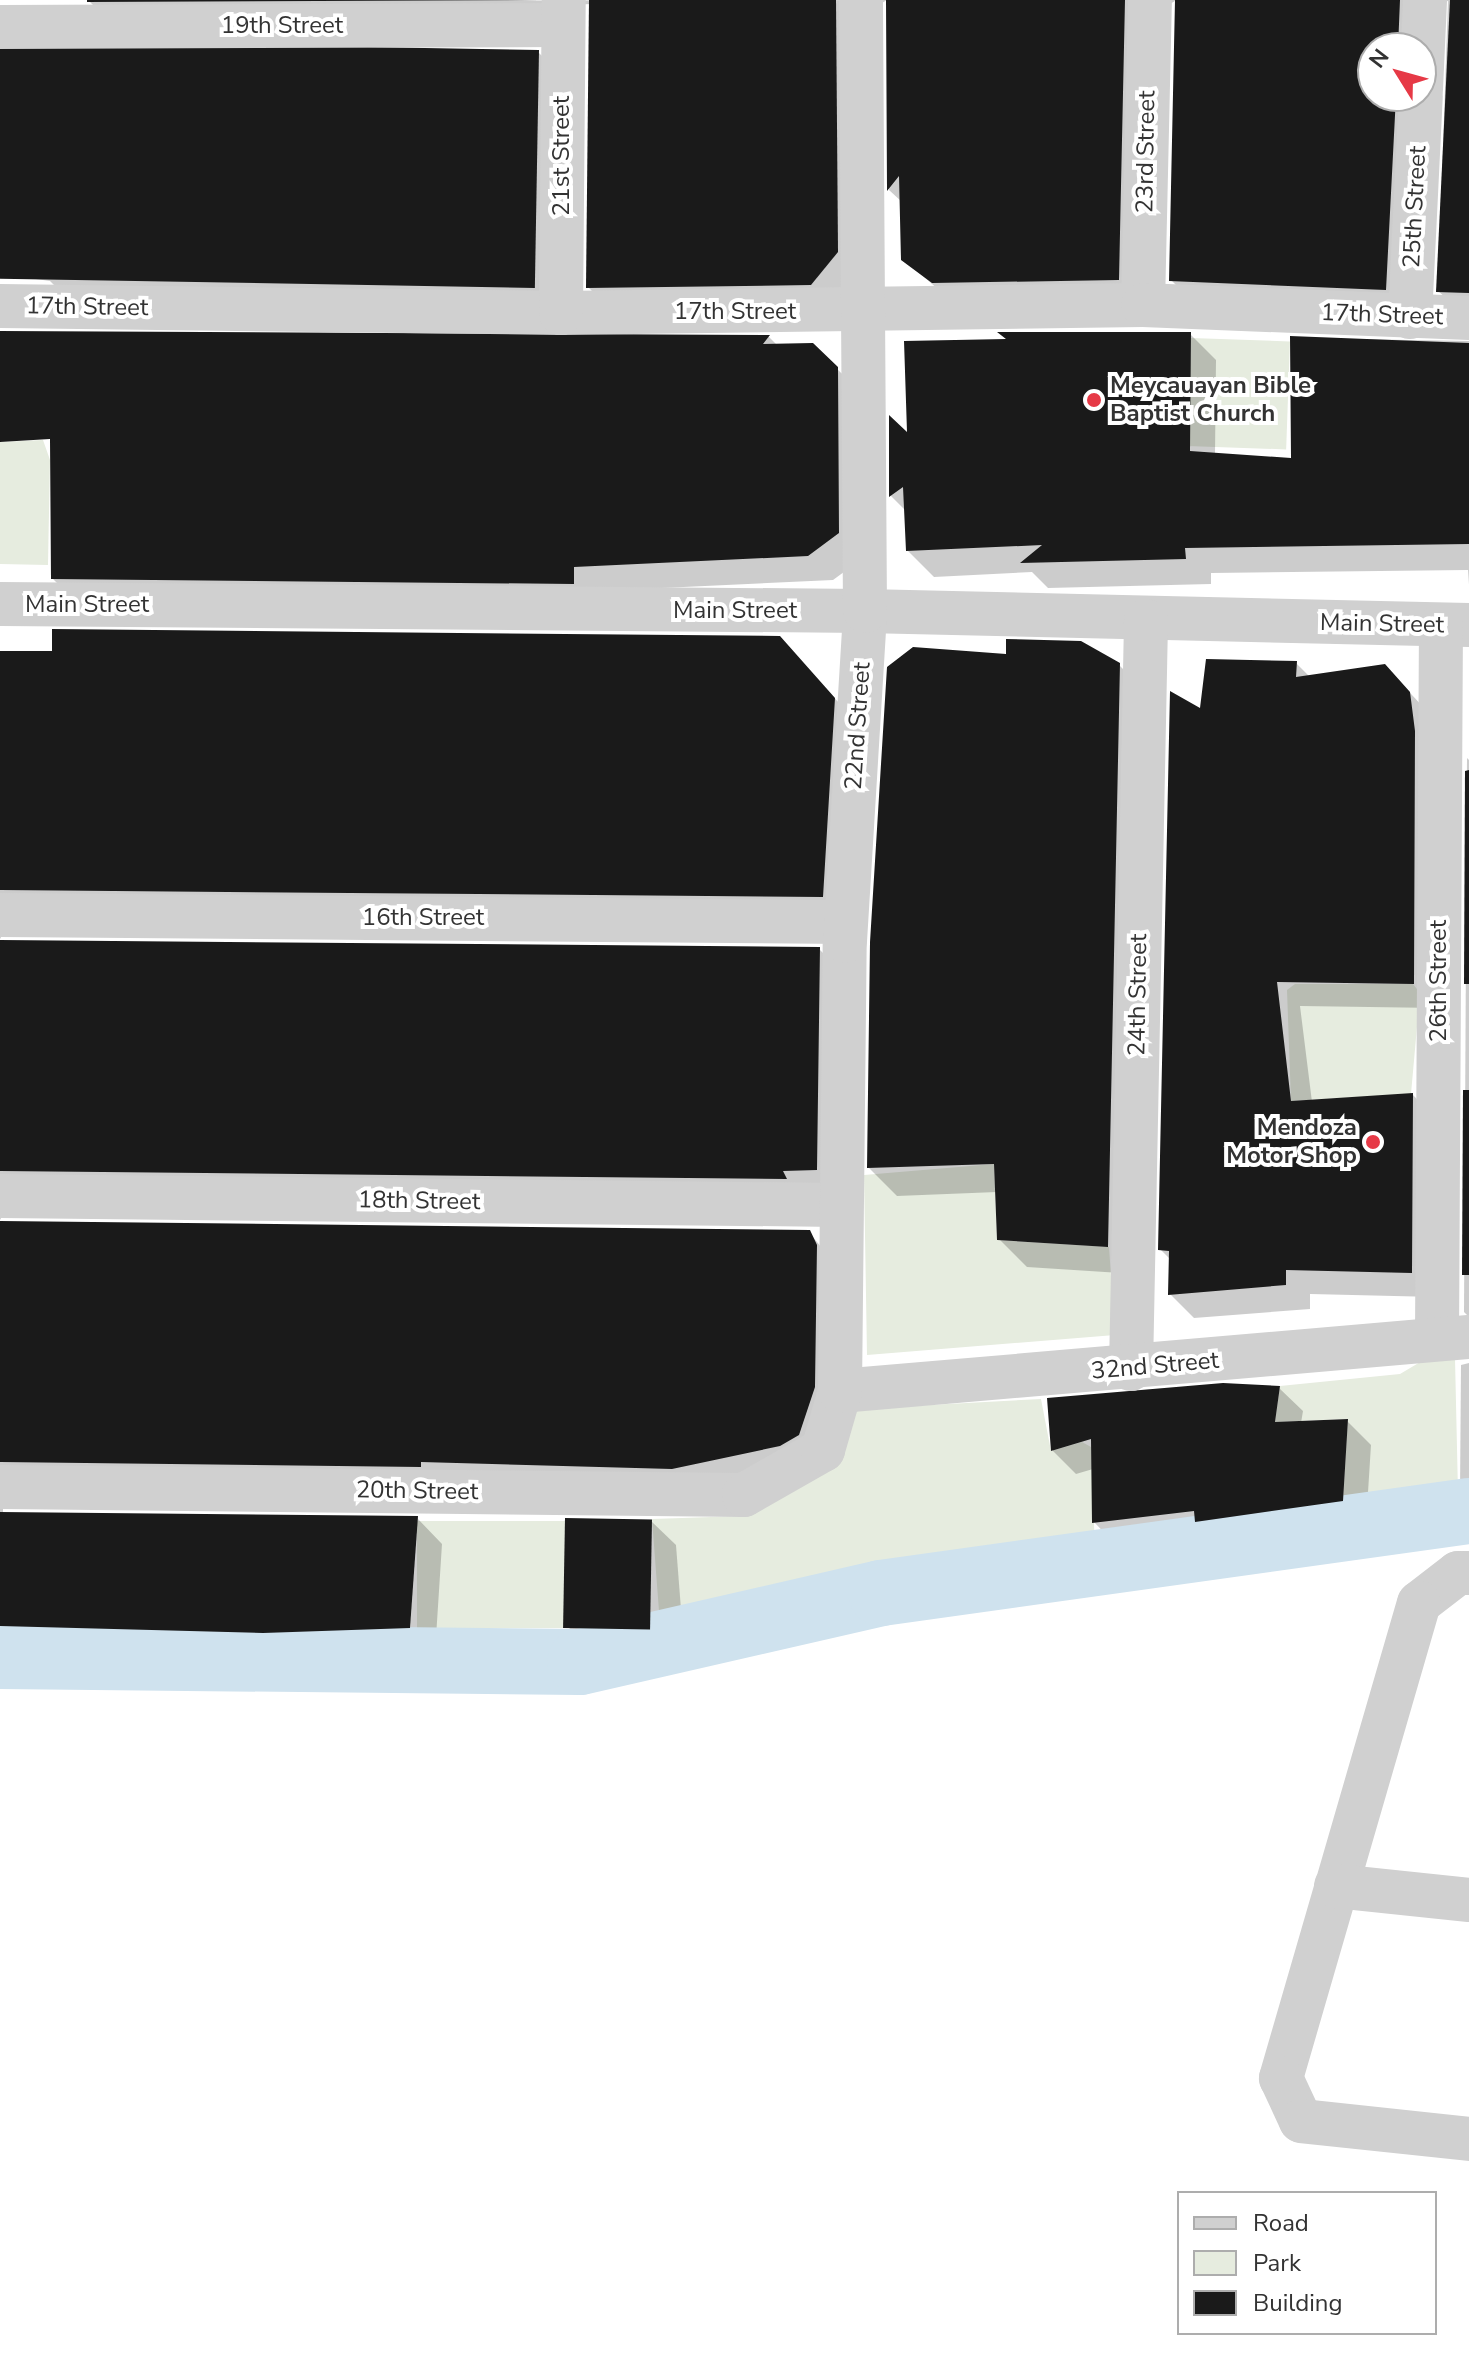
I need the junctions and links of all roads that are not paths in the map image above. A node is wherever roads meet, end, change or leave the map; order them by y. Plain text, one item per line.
1 (861, 0) edge
2 (1150, 0) edge
3 (1425, 0) edge
4 (564, 13) edge
5 (0, 27) edge
6 (1424, 32) edge
7 (1420, 112) edge
8 (1143, 305) junction
9 (0, 306) edge
10 (861, 311) junction
11 (561, 313) junction
12 (1410, 317) junction
13 (1469, 318) edge
14 (0, 604) edge
15 (865, 611) junction
16 (1146, 621) junction
17 (1455, 625) edge
18 (0, 915) edge
19 (845, 922) junction
20 (0, 1196) edge
21 (839, 1205) junction
22 (1453, 1337) edge
23 (1131, 1369) junction
24 (840, 1391) junction
25 (823, 1450) joint
26 (0, 1487) edge
27 (1469, 1573) edge
28 (1336, 1886) junction
29 (1469, 1900) edge
30 (1469, 2139) edge

1 - 10 street, 22nd Street
2 - 8 street, 23rd Street
3 - 6 street
4 - 5 street, 19th Street
4 - 11 street, 21st Street
7 - 12 street, 25th Street
8 - 10 street, 17th Street
8 - 12 street, 17th Street
9 - 11 street, 17th Street
10 - 11 street, 17th Street
10 - 15 street, 22nd Street
12 - 13 street, 17th Street
14 - 15 street, Main Street
15 - 16 street, Main Street
15 - 19 street, 22nd Street
16 - 17 street, Main Street
16 - 23 street, 24th Street
17 - 22 street, 26th Street
18 - 19 street, 16th Street
19 - 21 street, 22nd Street
20 - 21 street, 18th Street
21 - 24 street, 22nd Street
22 - 23 street, 32nd Street
23 - 24 street, 32nd Street
24 - 25 street, 22nd Street
25 - 26 street, 20th Street
27 - 28 street
28 - 29 street
28 - 30 street

